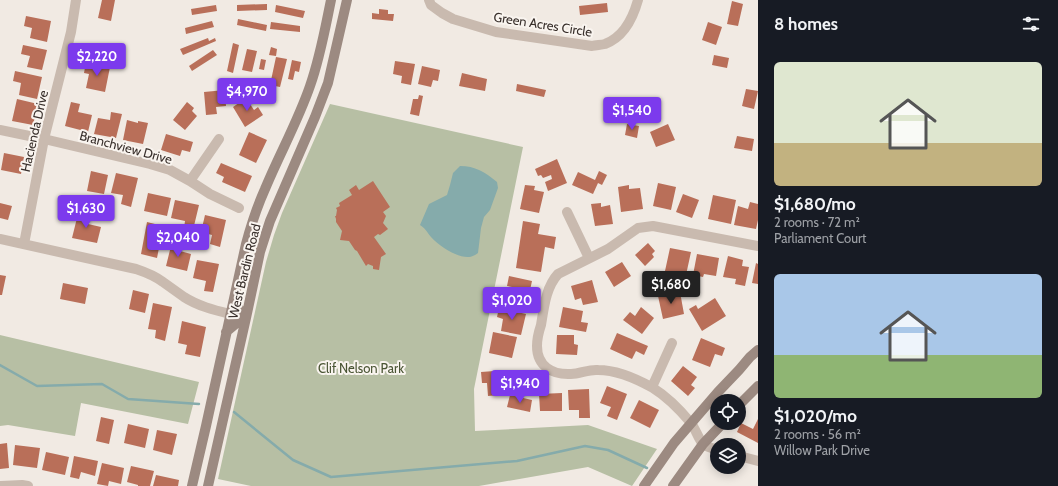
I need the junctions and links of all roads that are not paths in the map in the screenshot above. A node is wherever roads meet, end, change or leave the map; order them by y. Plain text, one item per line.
1 (76, 0) edge
2 (331, 0) edge
3 (347, 0) edge
4 (429, 0) edge
5 (638, 0) edge
6 (301, 110) junction
7 (315, 117) junction
8 (0, 130) edge
9 (44, 139) junction
10 (218, 139) dead end
11 (190, 181) junction
12 (239, 208) dead end
13 (567, 212) dead end
14 (0, 239) edge
15 (24, 244) junction
16 (758, 246) edge
17 (589, 258) junction
18 (235, 293) junction
19 (230, 314) junction
20 (246, 318) junction
21 (226, 332) junction
22 (672, 343) dead end
23 (758, 350) edge
24 (758, 386) edge
25 (652, 388) junction
26 (746, 398) edge
27 (691, 423) junction
28 (716, 430) edge
29 (703, 444) junction
30 (710, 447) edge
31 (746, 458) edge
32 (758, 461) edge
33 (1, 486) edge
34 (28, 486) edge
35 (192, 486) edge
36 (208, 486) edge
37 (644, 486) edge
38 (673, 486) edge

1 - 9 street, Hacienda Drive
2 - 6 street, West Bardin Road
3 - 7 street, West Bardin Road
4 - 5 street, Green Acres Circle
6 - 7 street
6 - 18 street, West Bardin Road
7 - 20 street, West Bardin Road
8 - 9 street, Branchview Drive
9 - 11 street, Branchview Drive
9 - 15 street, Hacienda Drive
10 - 11 street
11 - 12 street, Branchview Drive
13 - 17 street
14 - 15 street
15 - 19 street
16 - 17 street
17 - 25 street
18 - 19 street, West Bardin Road
18 - 20 street
19 - 21 street, West Bardin Road
20 - 21 street
20 - 36 street, West Bardin Road
21 - 35 street, West Bardin Road
22 - 25 street
23 - 27 street
24 - 26 street
25 - 27 street
27 - 29 street
27 - 37 street
28 - 29 street
29 - 30 street
29 - 38 street
31 - 32 street
33 - 34 street

